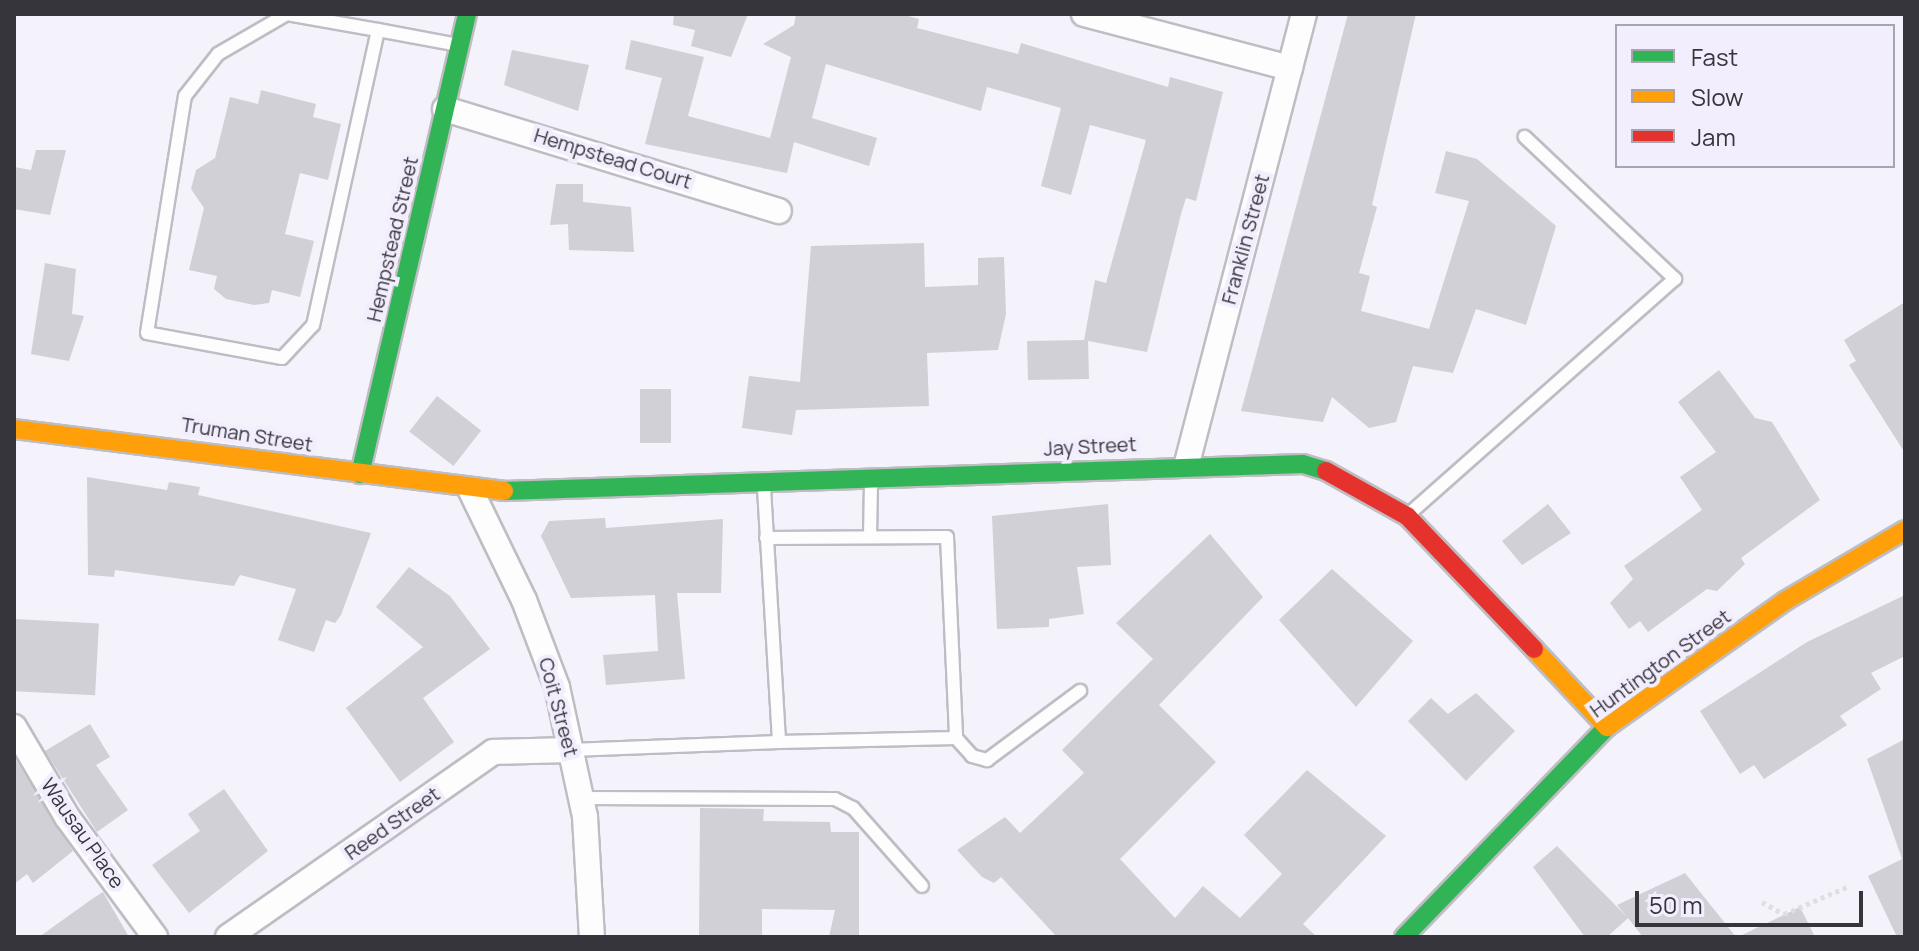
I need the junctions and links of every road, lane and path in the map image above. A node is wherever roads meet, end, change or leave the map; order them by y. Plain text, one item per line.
1 (467, 14) edge
2 (1084, 14) edge
3 (1304, 14) edge
4 (378, 30) junction
5 (458, 45) junction
6 (1290, 68) junction
7 (445, 109) junction
8 (1525, 137) dead end
9 (779, 211) dead end
10 (14, 429) edge
11 (1187, 463) junction
12 (360, 474) junction
13 (870, 480) junction
14 (763, 482) junction
15 (471, 491) junction
16 (1407, 516) junction
17 (1905, 530) edge
18 (870, 536) junction
19 (766, 538) junction
20 (1080, 691) dead end
21 (14, 727) edge
22 (1607, 727) junction
23 (956, 738) junction
24 (779, 742) junction
25 (569, 750) junction
26 (582, 798) junction
27 (922, 886) dead end
28 (1847, 887) dead end
29 (1762, 902) dead end
30 (155, 937) edge
31 (228, 937) edge
32 (592, 937) edge
33 (1404, 937) edge

1 - 5 main road, Hempstead Street
2 - 6 street
3 - 6 street, Franklin Street
4 - 4 lane
4 - 5 lane
5 - 7 main road, Hempstead Street
6 - 11 street, Franklin Street
7 - 9 street, Hempstead Court
7 - 12 main road, Hempstead Street
8 - 16 lane
10 - 12 main road, Truman Street
11 - 13 main road, Jay Street
11 - 16 main road, Jay Street
12 - 15 main road, Truman Street
13 - 14 main road, Jay Street
13 - 18 lane
14 - 15 main road, Jay Street
14 - 19 lane
15 - 25 street, Coit Street
16 - 22 main road, Jay Street
17 - 22 main road, Huntington Street
18 - 19 lane
18 - 23 lane
19 - 24 lane
20 - 23 lane
21 - 30 street, Wausau Place
22 - 33 main road, Huntington Street
23 - 24 lane
24 - 25 lane
25 - 26 street, Coit Street
25 - 31 street, Reed Street
26 - 27 lane
26 - 32 street, Coit Street
28 - 29 path

